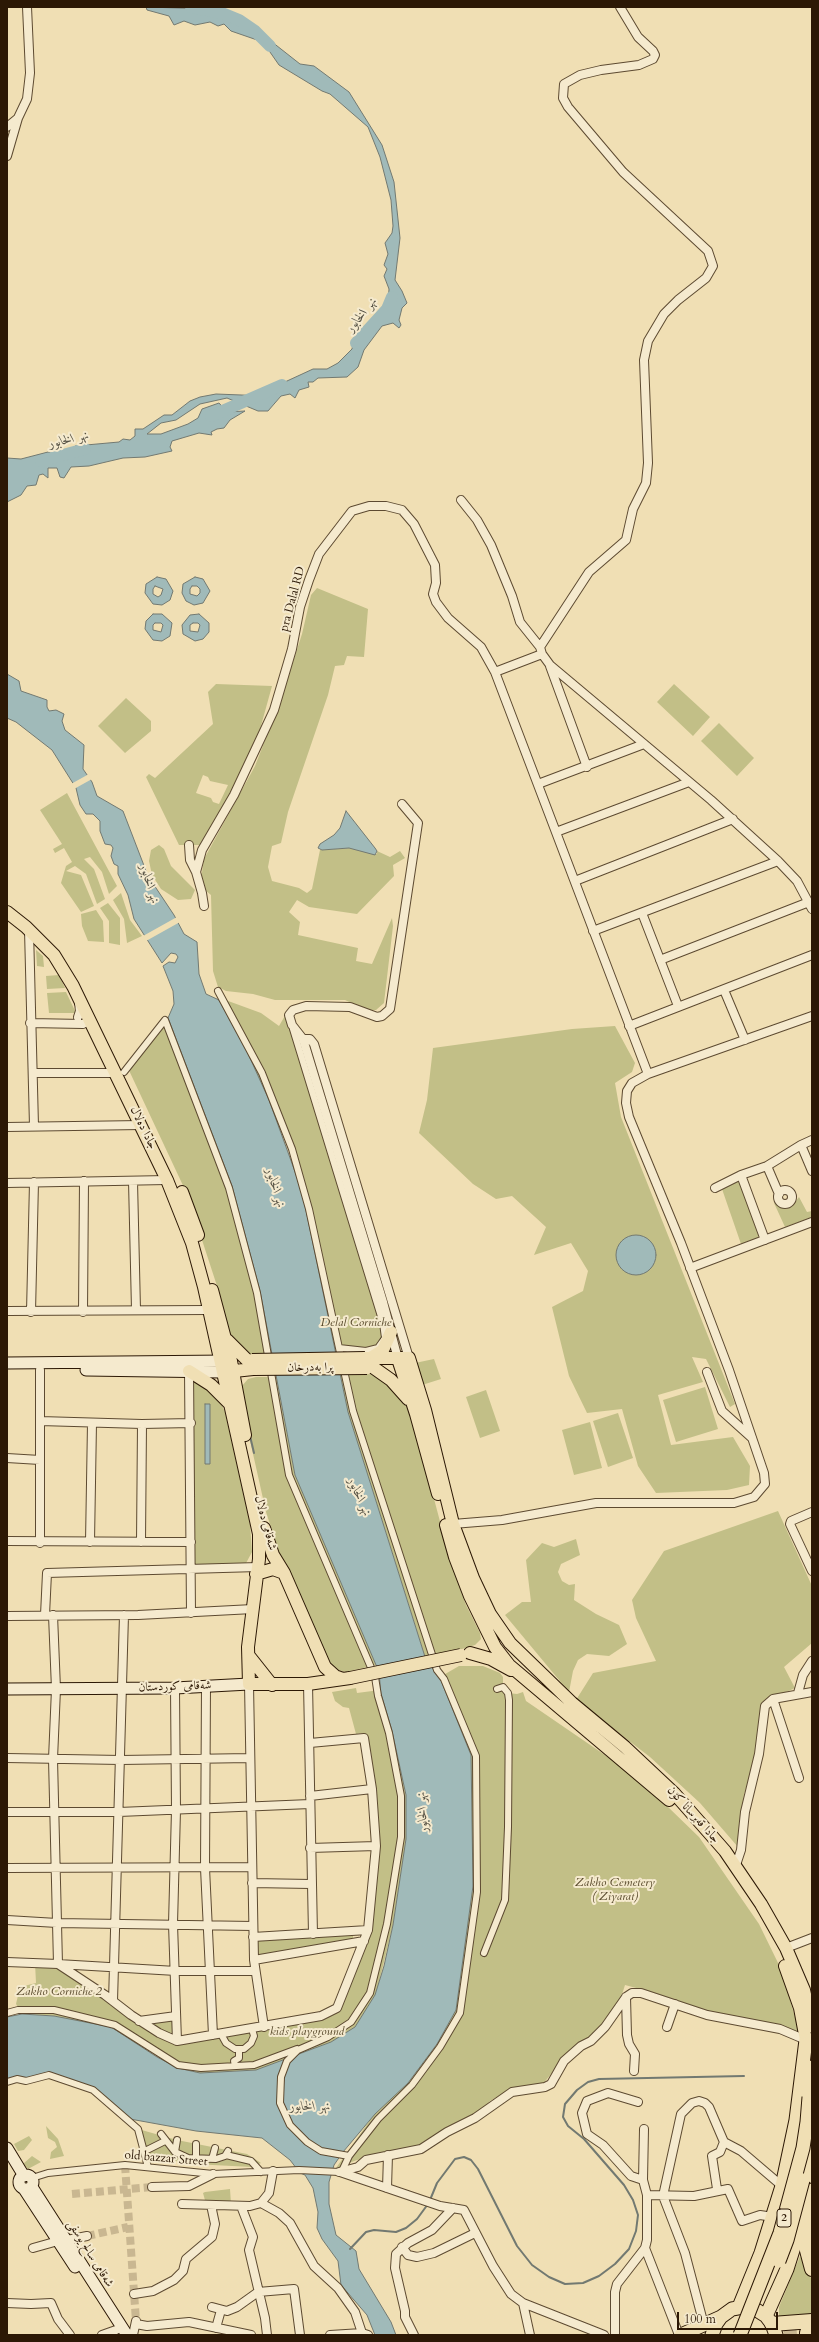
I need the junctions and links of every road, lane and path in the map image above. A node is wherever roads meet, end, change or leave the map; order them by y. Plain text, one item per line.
1 (27, 7) edge
2 (620, 7) edge
3 (18, 118) junction
4 (7, 127) edge
5 (7, 156) edge
6 (461, 500) dead end
7 (541, 651) junction
8 (550, 665) junction
9 (495, 672) junction
10 (644, 744) junction
11 (587, 767) junction
12 (689, 782) junction
13 (538, 784) junction
14 (402, 804) dead end
15 (733, 819) junction
16 (556, 832) junction
17 (189, 845) dead end
18 (778, 860) junction
19 (196, 872) junction
20 (575, 881) junction
21 (7, 903) edge
22 (204, 906) dead end
23 (810, 906) edge
24 (7, 912) edge
25 (642, 913) junction
26 (29, 930) junction
27 (594, 931) junction
28 (812, 955) edge
29 (660, 960) junction
30 (724, 990) junction
31 (218, 991) dead end
32 (678, 1006) junction
33 (812, 1016) edge
34 (84, 1019) junction
35 (30, 1023) junction
36 (292, 1025) junction
37 (629, 1026) junction
38 (303, 1039) junction
39 (745, 1040) junction
40 (33, 1073) junction
41 (120, 1073) junction
42 (648, 1074) junction
43 (142, 1125) junction
44 (34, 1126) junction
45 (7, 1127) edge
46 (812, 1140) edge
47 (801, 1145) junction
48 (767, 1166) junction
49 (812, 1171) edge
50 (741, 1175) junction
51 (167, 1180) junction
52 (84, 1181) junction
53 (133, 1181) junction
54 (34, 1182) junction
55 (7, 1183) edge
56 (715, 1188) dead end
57 (779, 1194) dead end
58 (812, 1222) edge
59 (764, 1240) junction
60 (690, 1268) junction
61 (392, 1300) junction
62 (383, 1302) junction
63 (136, 1310) junction
64 (208, 1310) junction
65 (7, 1311) edge
66 (31, 1312) junction
67 (83, 1312) junction
68 (391, 1332) junction
69 (223, 1334) junction
70 (339, 1348) junction
71 (370, 1363) junction
72 (405, 1363) junction
73 (7, 1364) edge
74 (250, 1365) junction
75 (226, 1367) junction
76 (7, 1369) edge
77 (40, 1370) junction
78 (189, 1371) junction
79 (707, 1372) dead end
80 (233, 1400) junction
81 (413, 1406) junction
82 (40, 1422) junction
83 (191, 1423) junction
84 (92, 1424) junction
85 (142, 1424) junction
86 (752, 1438) junction
87 (7, 1458) edge
88 (40, 1460) junction
89 (812, 1512) edge
90 (453, 1524) junction
91 (7, 1541) edge
92 (90, 1542) junction
93 (141, 1542) junction
94 (191, 1542) junction
95 (40, 1543) junction
96 (811, 1565) edge
97 (191, 1569) junction
98 (257, 1571) junction
99 (284, 1573) junction
100 (253, 1608) junction
101 (191, 1613) junction
102 (49, 1615) junction
103 (7, 1616) edge
104 (124, 1616) junction
105 (512, 1645) junction
106 (495, 1647) junction
107 (465, 1654) junction
108 (249, 1656) junction
109 (322, 1659) junction
110 (812, 1661) edge
111 (524, 1678) junction
112 (346, 1679) junction
113 (250, 1684) junction
114 (309, 1684) junction
115 (272, 1685) junction
116 (206, 1686) junction
117 (122, 1688) junction
118 (174, 1688) junction
119 (7, 1689) edge
120 (56, 1689) junction
121 (497, 1689) dead end
122 (812, 1692) edge
123 (798, 1693) junction
124 (773, 1699) junction
125 (310, 1744) junction
126 (7, 1758) edge
127 (250, 1758) junction
128 (53, 1759) junction
129 (205, 1759) junction
130 (121, 1760) junction
131 (175, 1760) junction
132 (799, 1778) dead end
133 (372, 1789) junction
134 (310, 1800) junction
135 (251, 1807) junction
136 (205, 1809) junction
137 (176, 1810) junction
138 (55, 1811) junction
139 (7, 1812) edge
140 (119, 1812) junction
141 (376, 1846) junction
142 (310, 1848) junction
143 (736, 1865) junction
144 (252, 1867) junction
145 (7, 1868) edge
146 (118, 1868) junction
147 (174, 1868) junction
148 (204, 1868) junction
149 (57, 1869) junction
150 (252, 1883) junction
151 (311, 1884) junction
152 (7, 1920) edge
153 (57, 1923) junction
154 (116, 1924) junction
155 (173, 1924) junction
156 (207, 1924) junction
157 (253, 1926) junction
158 (368, 1930) junction
159 (313, 1934) junction
160 (253, 1937) junction
161 (812, 1938) edge
162 (364, 1942) junction
163 (786, 1948) junction
164 (484, 1953) dead end
165 (254, 1960) junction
166 (7, 1962) edge
167 (58, 1964) junction
168 (115, 1967) junction
169 (176, 1971) junction
170 (255, 1971) junction
171 (210, 1972) junction
172 (626, 1997) junction
173 (113, 2001) junction
174 (675, 2004) junction
175 (7, 2013) edge
176 (176, 2016) junction
177 (140, 2021) junction
178 (812, 2026) edge
179 (264, 2027) junction
180 (667, 2027) dead end
181 (252, 2029) junction
182 (217, 2035) junction
183 (806, 2040) junction
184 (177, 2041) junction
185 (306, 2046) junction
186 (239, 2049) junction
187 (239, 2058) junction
188 (235, 2066) junction
189 (245, 2066) junction
190 (634, 2071) dead end
191 (7, 2082) edge
192 (638, 2102) dead end
193 (644, 2129) dead end
194 (162, 2134) dead end
195 (177, 2140) dead end
196 (165, 2141) junction
197 (812, 2141) edge
198 (724, 2142) junction
199 (196, 2144) dead end
200 (7, 2148) edge
201 (215, 2148) dead end
202 (145, 2151) junction
203 (175, 2152) junction
204 (388, 2155) junction
205 (347, 2156) junction
206 (196, 2159) junction
207 (212, 2159) junction
208 (7, 2161) edge
209 (148, 2167) junction
210 (273, 2171) junction
211 (261, 2172) junction
212 (341, 2172) junction
213 (213, 2174) junction
214 (643, 2180) junction
215 (26, 2182) junction
216 (782, 2186) junction
217 (152, 2187) tunnel mouth
218 (387, 2188) junction
219 (717, 2189) junction
220 (812, 2190) edge
221 (647, 2195) junction
222 (663, 2196) junction
223 (261, 2203) junction
224 (182, 2204) dead end
225 (211, 2205) junction
226 (241, 2206) junction
227 (453, 2208) junction
228 (806, 2213) junction
229 (772, 2217) junction
230 (475, 2233) junction
231 (87, 2236) tunnel mouth
232 (62, 2241) junction
233 (402, 2247) junction
234 (32, 2248) dead end
235 (645, 2248) junction
236 (812, 2269) edge
237 (258, 2292) junction
238 (134, 2294) dead end
239 (7, 2303) edge
240 (522, 2303) junction
241 (212, 2307) dead end
242 (739, 2307) junction
243 (221, 2310) junction
244 (576, 2325) junction
245 (771, 2325) edge
246 (808, 2327) edge
247 (216, 2328) junction
248 (708, 2330) edge
249 (118, 2332) edge
250 (365, 2334) edge
251 (70, 2335) edge
252 (102, 2335) edge
253 (127, 2335) edge
254 (133, 2335) edge
255 (251, 2335) edge
256 (267, 2335) edge
257 (300, 2335) edge
258 (330, 2335) edge
259 (414, 2335) edge
260 (530, 2335) edge
261 (579, 2335) edge
262 (604, 2335) edge
263 (615, 2335) edge
264 (680, 2335) edge
265 (740, 2335) edge
266 (750, 2335) edge
267 (791, 2335) edge

1 - 3 street
2 - 7 street
3 - 4 street
3 - 5 street
6 - 7 street
7 - 8 street
7 - 9 street
8 - 10 street
8 - 11 street
9 - 13 street, pra Dalal RD
9 - 19 street, pra Dalal RD
10 - 11 street
10 - 12 street
11 - 13 street
12 - 15 street
12 - 16 street
13 - 16 street, pra Dalal RD
14 - 36 street
15 - 18 street
15 - 20 street
16 - 20 street, pra Dalal RD
17 - 19 street
18 - 23 street
18 - 25 street
19 - 22 street
20 - 27 street, pra Dalal RD
21 - 41 main road, جادا دەلال
23 - 29 street
24 - 26 main road, جادا دەلال
25 - 27 street
25 - 29 street
26 - 34 main road, جادا دەلال
26 - 35 street
27 - 37 street, pra Dalal RD
28 - 30 street
29 - 32 street
30 - 32 street
30 - 39 street
31 - 70 street
32 - 37 street
33 - 39 street
34 - 35 street
34 - 41 main road, جادا دەلال
35 - 40 street
36 - 38 street
36 - 70 street
37 - 42 street, pra Dalal RD
38 - 61 street
38 - 62 street
39 - 42 street
40 - 41 street
40 - 44 street
41 - 43 main road, جادا دەلال
41 - 69 main road, جادا دەلال
41 - 185 street
42 - 60 street
43 - 44 street
43 - 51 main road, جادا دەلال
44 - 45 street
46 - 47 street
47 - 48 street
47 - 49 street
48 - 50 street
48 - 57 street
50 - 56 street
50 - 59 street
51 - 53 street
51 - 64 main road, جادا دەلال
52 - 53 street
52 - 54 street
52 - 67 street
53 - 63 street
54 - 55 street
54 - 66 street
58 - 59 street
59 - 60 street
60 - 86 street
61 - 62 street
61 - 72 street
62 - 68 street
63 - 64 street
63 - 67 street
64 - 75 main road, جادا دەلال
65 - 66 street
66 - 67 street
68 - 71 main road
68 - 72 street
69 - 74 main road
69 - 75 main road
70 - 205 street
71 - 72 main road, پرا بەدرخان
71 - 74 main road, پرا بەدرخان, bridge
71 - 81 main road
72 - 81 main road, جادا قەبرسانا کۆن
72 - 90 main road, جادا قەبرسانا کۆن
73 - 75 main road
74 - 75 main road, پرا بەدرخان
74 - 80 main road
75 - 78 main road
75 - 80 main road
76 - 77 main road
77 - 78 main road
77 - 82 street
78 - 80 main road
78 - 83 street
79 - 86 street
80 - 98 main road, شەقامی دەلال
80 - 99 main road, شەقامی دەلال
81 - 106 main road, جادا قەبرسانا کۆن
82 - 84 street
82 - 88 street
83 - 85 street
83 - 94 street
84 - 85 street
84 - 92 street
85 - 93 street
86 - 90 street
87 - 88 street
88 - 95 street
89 - 96 street
90 - 105 main road, جادا قەبرسانا کۆن
91 - 95 street
92 - 93 street
92 - 95 street
93 - 94 street
94 - 97 street
97 - 98 street
97 - 101 street
97 - 102 street
98 - 99 main road
98 - 100 main road, شەقامی دەلال
99 - 109 main road, شەقامی دەلال
100 - 101 street
100 - 108 main road, شەقامی دەلال
101 - 104 street
102 - 103 street
102 - 104 street
102 - 120 street
104 - 117 street
105 - 106 main road, شەقامی کوردستان
105 - 143 main road, جادا قەبرسانا کۆن
106 - 107 main road, شەقامی کوردستان
106 - 111 main road, جادا قەبرسانا کۆن
107 - 111 main road
107 - 112 main road, شەقامی کوردستان, bridge
108 - 113 main road, شەقامی دەلال
108 - 115 main road
109 - 112 main road, شەقامی دەلال
109 - 114 main road
110 - 123 street
111 - 183 main road, جادا قەبرسانا کۆن
112 - 114 main road, شەقامی کوردستان
113 - 115 main road, شەقامی کوردستان
113 - 116 main road, شەقامی کوردستان
113 - 127 street
114 - 115 main road, شەقامی کوردستان
114 - 125 street
116 - 118 main road, شەقامی کوردستان
116 - 129 street
117 - 118 main road, شەقامی کوردستان
117 - 120 main road, شەقامی کوردستان
117 - 130 street
118 - 131 street
119 - 120 main road, شەقامی کوردستان
120 - 128 street
121 - 164 street
122 - 123 street
123 - 124 street
124 - 132 street
124 - 143 street
125 - 133 street
125 - 134 street
126 - 128 street
127 - 129 street
127 - 135 street
128 - 130 street
128 - 138 street
129 - 131 street
129 - 136 street
130 - 131 street
130 - 140 street
131 - 137 street
133 - 134 street
133 - 141 street
134 - 135 street
134 - 142 street
135 - 136 street
135 - 144 street
136 - 137 street
136 - 148 street
137 - 140 street
137 - 147 street
138 - 139 street
138 - 140 street
138 - 149 street
140 - 146 street
141 - 142 street
141 - 158 street
142 - 151 street
143 - 163 main road, جادا قەبرسانا کۆن
144 - 148 street
144 - 150 street
145 - 149 street
146 - 147 street
146 - 149 street
146 - 154 street
147 - 148 street
147 - 155 street
148 - 156 street
149 - 153 street
150 - 151 street
150 - 157 street
151 - 159 street
152 - 153 street
153 - 154 street
153 - 167 street
154 - 155 street
154 - 168 street
155 - 156 street
155 - 169 street
156 - 157 street
156 - 171 street
157 - 160 street
158 - 159 street
158 - 162 street
159 - 160 street
160 - 165 street
161 - 163 street
162 - 165 street
162 - 179 street
163 - 178 main road, جادا قەبرسانا کۆن
165 - 170 street
166 - 167 street
167 - 168 street
167 - 173 street
168 - 169 street
168 - 173 street
169 - 171 street
169 - 176 street
170 - 171 street
170 - 179 street
171 - 182 street
172 - 174 street
172 - 190 street
172 - 204 street
173 - 177 street
174 - 180 street
174 - 183 street
175 - 188 street
176 - 177 street
176 - 184 street
177 - 184 street
179 - 181 street
181 - 182 street
181 - 186 street
182 - 184 street
182 - 186 street
183 - 216 highway
183 - 265 highway, 2, bridge
185 - 189 street
185 - 205 street
186 - 187 street
187 - 188 street
187 - 189 street
188 - 189 street
191 - 202 street
192 - 214 street
193 - 214 street
194 - 196 street
195 - 203 street
196 - 202 street
196 - 203 street
197 - 266 highway, 2, bridge
198 - 216 street
198 - 219 street
198 - 222 street
199 - 206 street
200 - 215 main road, شەقامی سالح یوسفی
201 - 207 street
202 - 209 street
203 - 206 street
204 - 212 street
204 - 218 street
205 - 212 street
206 - 207 street
207 - 211 street
208 - 215 main road, شەقامی سالح یوسفی
209 - 213 street, old bazzar Street
209 - 215 street, old bazzar Street
210 - 211 street, old bazzar Street
210 - 212 street, old bazzar Street
210 - 223 street
211 - 213 street, old bazzar Street
212 - 218 street
213 - 217 street
214 - 221 street
215 - 232 main road, شەقامی سالح یوسفی
216 - 229 highway
218 - 227 street
219 - 222 street
219 - 229 street
220 - 228 highway
221 - 222 street
221 - 235 street
222 - 248 street
223 - 226 street
223 - 250 street
224 - 225 street
225 - 226 street
225 - 238 street
226 - 237 street
227 - 230 street
227 - 233 street
228 - 236 highway
228 - 245 highway
229 - 242 highway
230 - 233 street
230 - 240 street
231 - 232 street
232 - 234 street
232 - 249 main road, شەقامی سالح یوسفی
232 - 253 main road, شەقامی سالح یوسفی
233 - 259 street
235 - 263 street
235 - 264 street
237 - 243 street
237 - 256 street
237 - 257 street
239 - 251 street
240 - 244 street
240 - 260 street
241 - 243 street
242 - 245 highway
242 - 248 highway
243 - 247 street
244 - 261 street
244 - 262 street
245 - 246 highway
246 - 267 highway
247 - 254 street
247 - 255 street
248 - 264 highway
249 - 252 street
250 - 258 street

